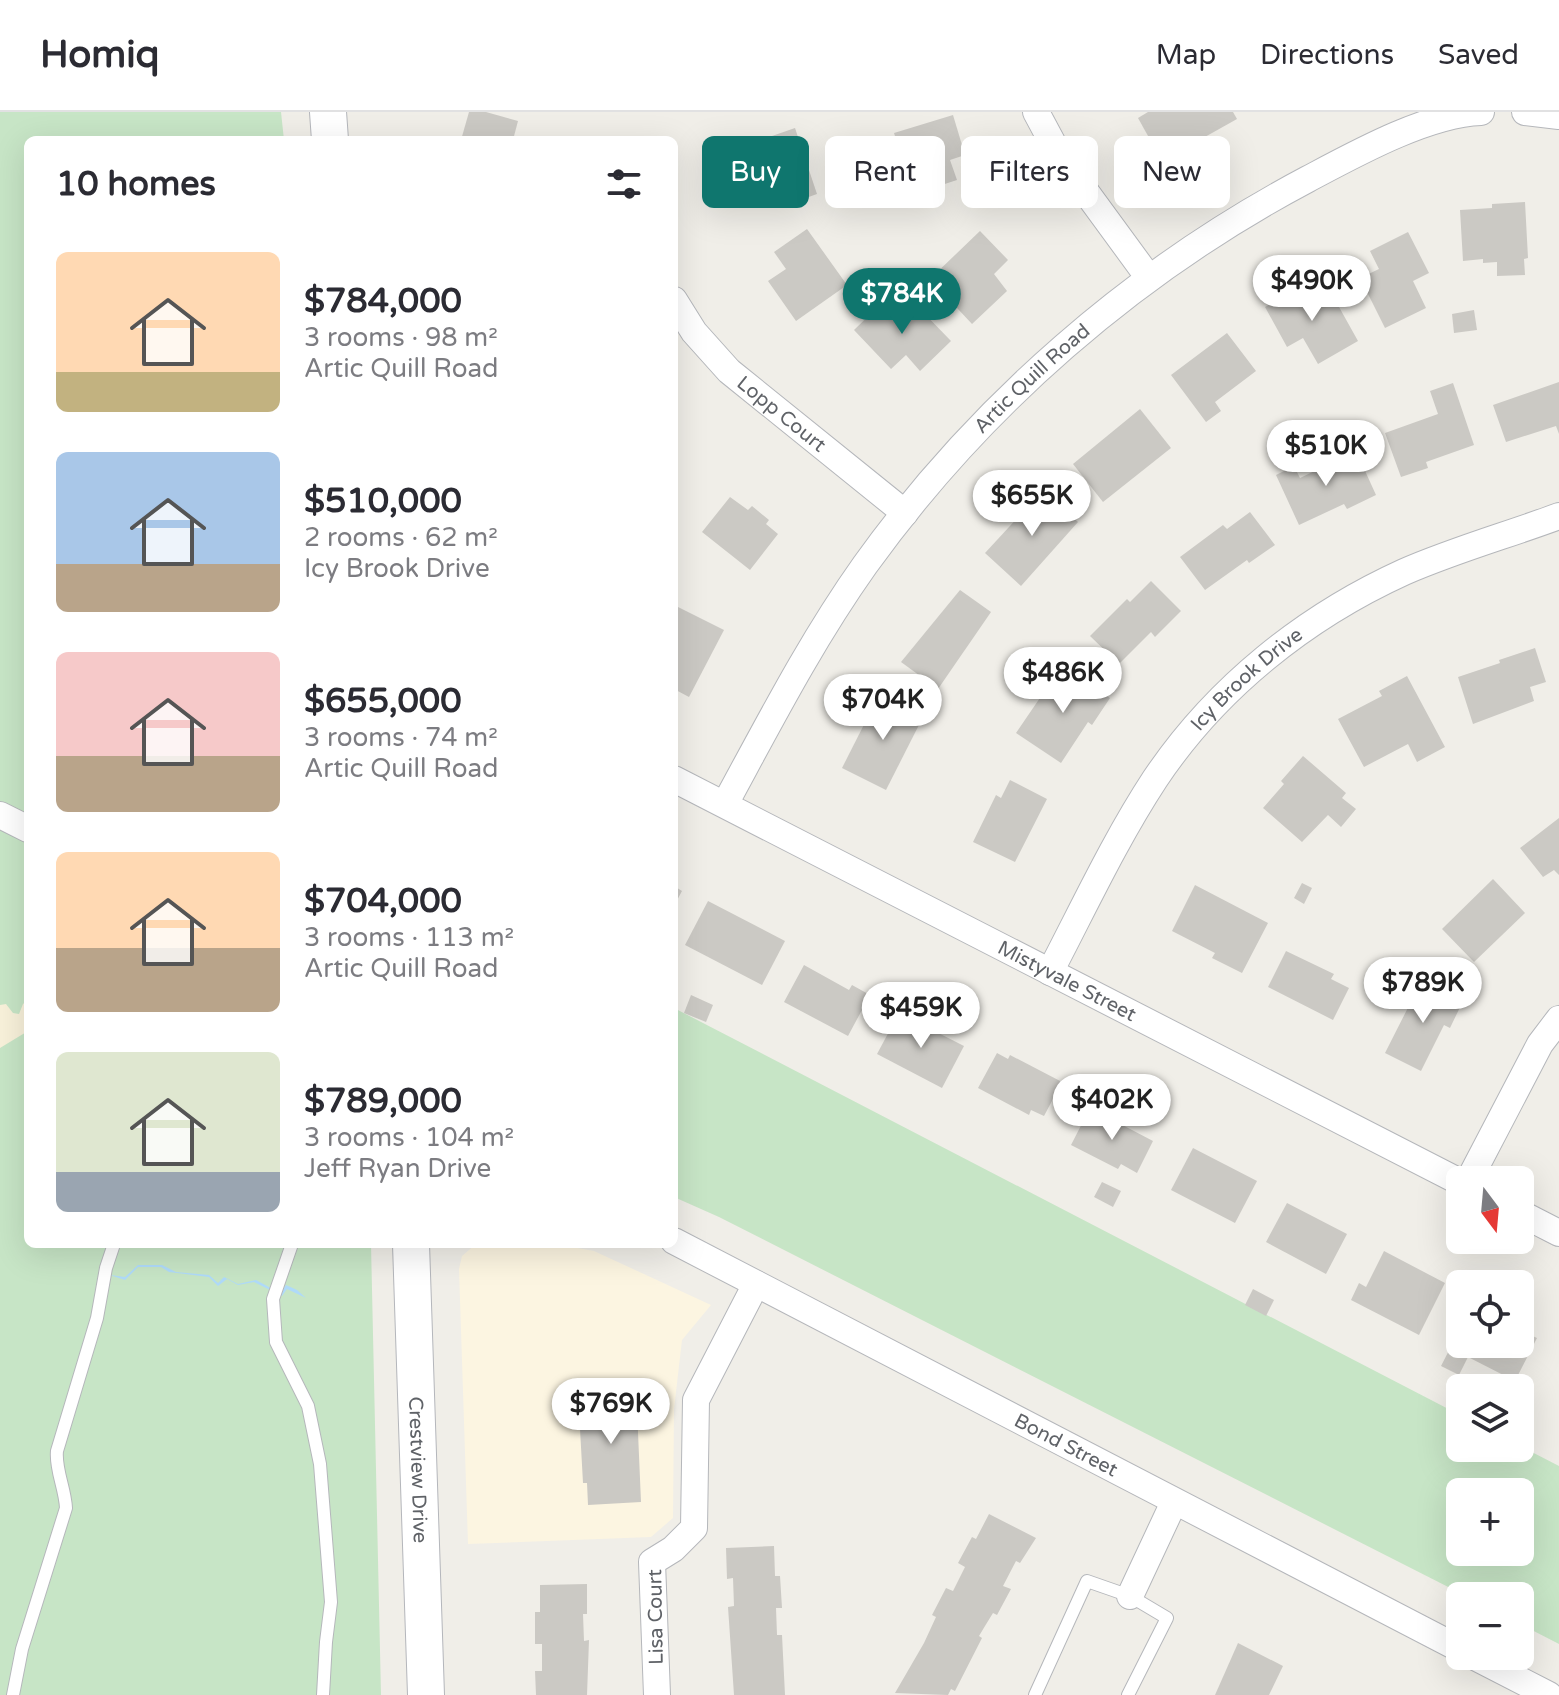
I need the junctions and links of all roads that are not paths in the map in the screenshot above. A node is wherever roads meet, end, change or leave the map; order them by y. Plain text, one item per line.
1 (328, 112) edge
2 (1036, 112) edge
3 (1481, 112) edge
4 (1525, 112) edge
5 (1559, 116) edge
6 (330, 136) edge
7 (1149, 278) junction
8 (678, 306) edge
9 (905, 513) junction
10 (1559, 516) edge
11 (678, 781) edge
12 (725, 804) junction
13 (0, 815) edge
14 (24, 827) edge
15 (1050, 972) junction
16 (1559, 1019) edge
17 (1476, 1166) edge
18 (1446, 1175) edge
19 (1534, 1220) edge
20 (1559, 1233) edge
21 (678, 1243) edge
22 (113, 1248) edge
23 (291, 1248) edge
24 (411, 1248) edge
25 (756, 1284) junction
26 (1174, 1502) junction
27 (1130, 1596) junction
28 (1446, 1642) edge
29 (1500, 1670) edge
30 (1547, 1694) edge
31 (13, 1695) edge
32 (323, 1695) edge
33 (426, 1695) edge
34 (657, 1695) edge
35 (1035, 1695) edge
36 (1128, 1695) edge

1 - 6 main road
2 - 7 street
3 - 7 street, Artic Quill Road
4 - 5 street
7 - 9 street, Artic Quill Road
8 - 9 street, Lopp Court
9 - 12 street, Artic Quill Road
10 - 15 street, Icy Brook Drive
11 - 12 street, Mistyvale Street
12 - 15 street, Mistyvale Street
13 - 14 street
15 - 18 street, Mistyvale Street
16 - 17 street
19 - 20 street
21 - 25 street, Bond Street
22 - 31 lane
23 - 32 lane
24 - 33 main road, Crestview Drive
25 - 26 street, Bond Street
25 - 34 street, Lisa Court
26 - 27 street
26 - 28 street, Bond Street
27 - 35 lane
27 - 36 lane
29 - 30 street

